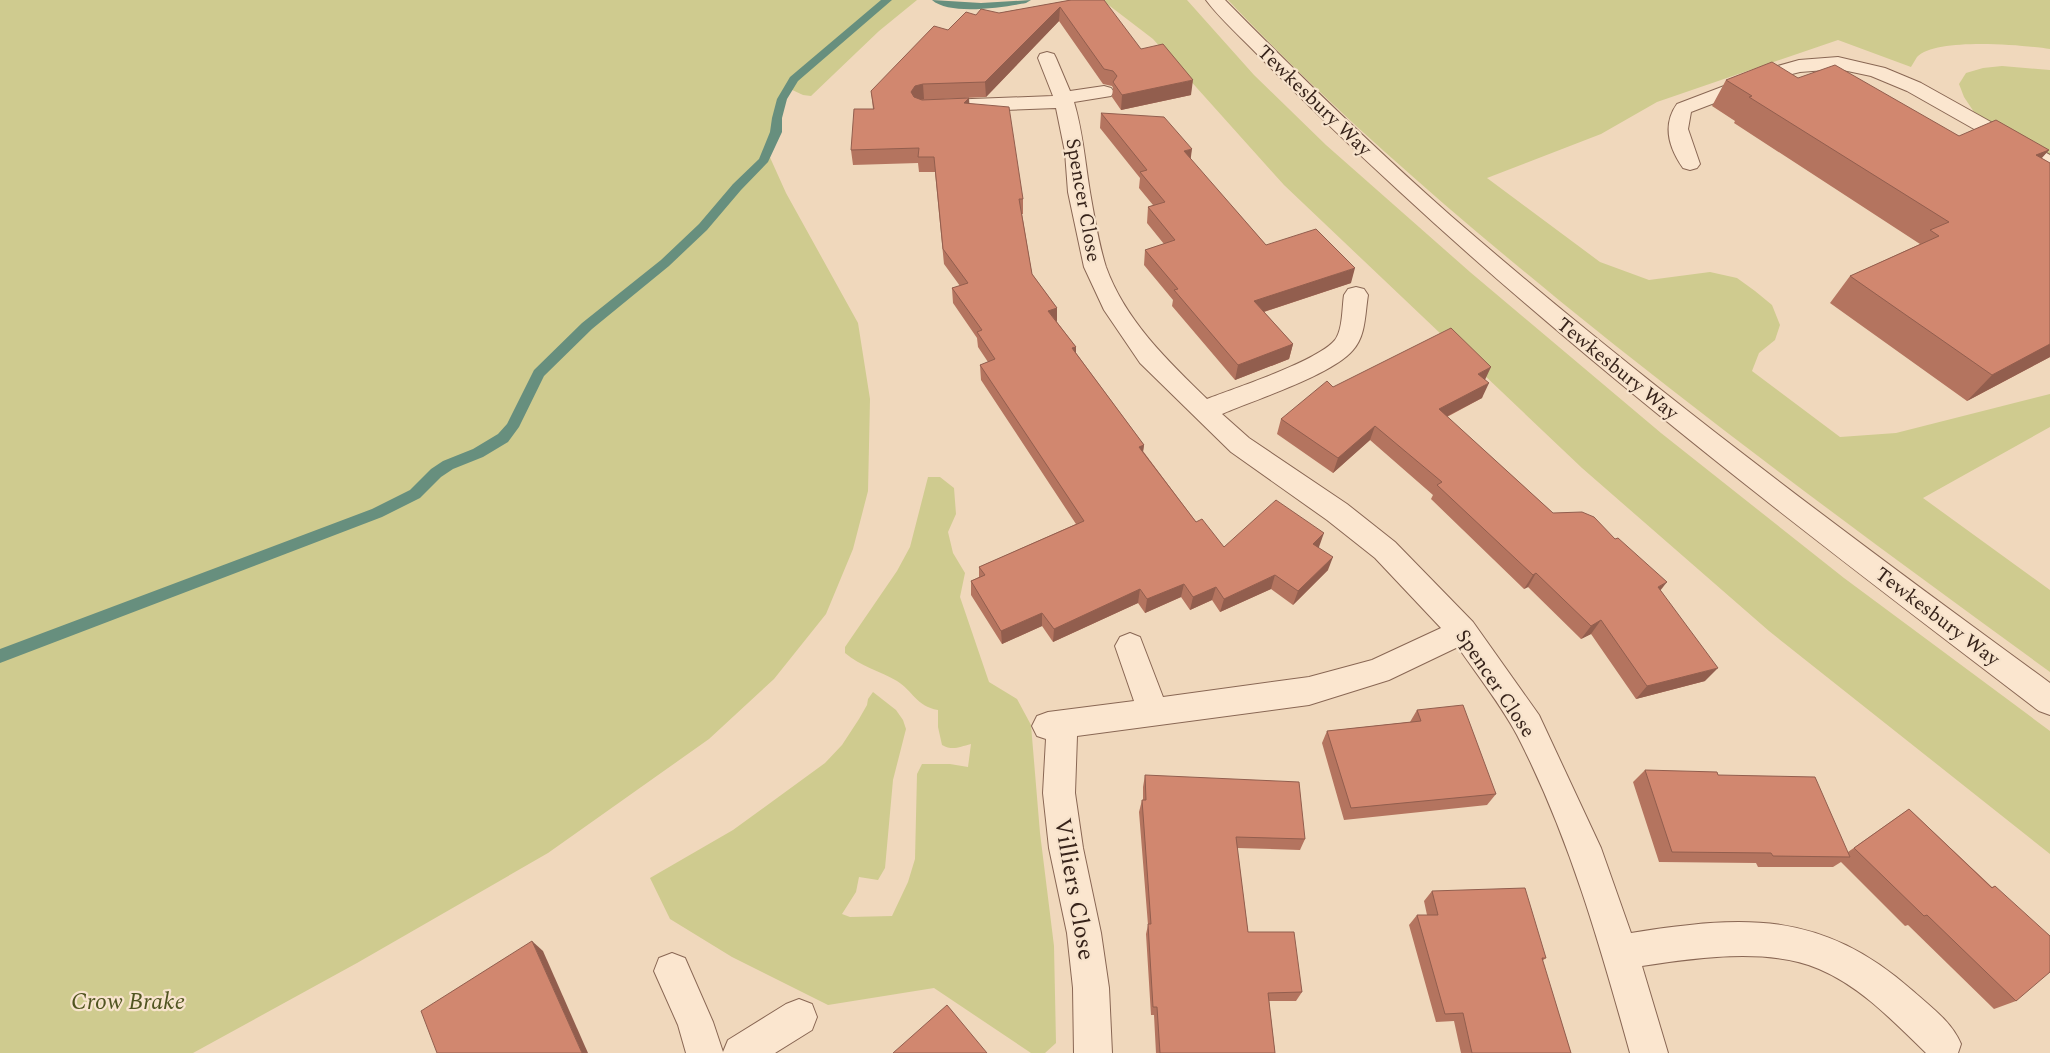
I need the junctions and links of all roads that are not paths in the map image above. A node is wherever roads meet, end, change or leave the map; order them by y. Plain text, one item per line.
1 (1215, 0) edge
2 (1047, 58) dead end
3 (1104, 92) edge
4 (1064, 100) junction
5 (924, 107) edge
6 (1690, 164) dead end
7 (2050, 164) edge
8 (1356, 295) dead end
9 (1203, 411) junction
10 (1462, 631) junction
11 (1130, 646) dead end
12 (2050, 701) edge
13 (1153, 712) junction
14 (1620, 952) junction
15 (672, 971) dead end
16 (799, 1017) dead end
17 (1943, 1044) dead end
18 (705, 1053) edge
19 (740, 1053) edge
20 (1093, 1053) edge
21 (1649, 1053) edge

1 - 12 street, Tewkesbury Way
2 - 4 street, Spencer Close
3 - 4 street
4 - 5 street
4 - 9 street, Spencer Close
6 - 7 street
8 - 9 street
9 - 10 street, Spencer Close
10 - 13 street, Villiers Close
10 - 14 street, Spencer Close
11 - 13 street
13 - 20 street, Villiers Close
14 - 17 street
14 - 21 street, Spencer Close
15 - 18 street
16 - 19 street

